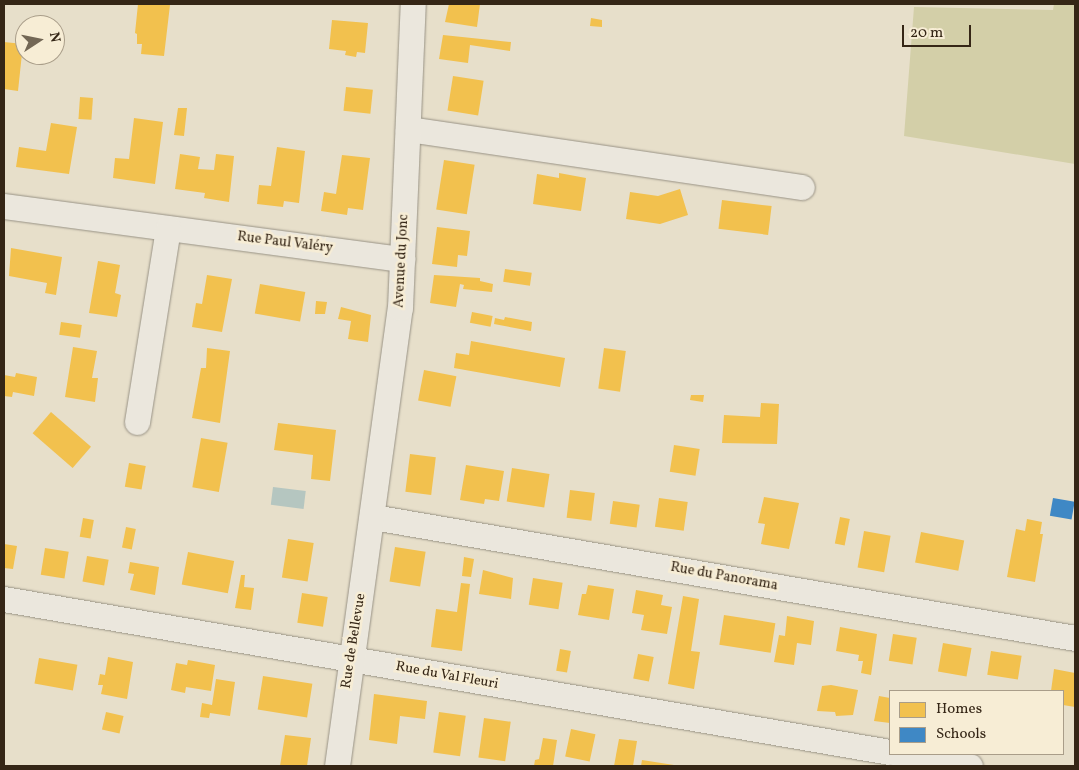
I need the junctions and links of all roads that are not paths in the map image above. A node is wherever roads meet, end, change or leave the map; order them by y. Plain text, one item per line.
1 (413, 4) edge
2 (408, 129) junction
3 (802, 187) dead end
4 (4, 206) edge
5 (168, 228) junction
6 (402, 259) junction
7 (137, 422) dead end
8 (373, 517) junction
9 (4, 599) edge
10 (1075, 638) edge
11 (351, 659) junction
12 (889, 752) edge
13 (904, 755) edge
14 (336, 766) edge
15 (970, 766) edge

1 - 2 street, Avenue du Jonc
2 - 3 street
2 - 6 street, Avenue du Jonc
4 - 5 street, Rue Paul Valéry
5 - 6 street, Rue Paul Valéry
5 - 7 street
6 - 8 street, Avenue du Jonc
8 - 10 street, Rue du Panorama
8 - 11 street, Rue de Bellevue
9 - 11 street, Rue du Val Fleuri
11 - 12 street, Rue du Val Fleuri
11 - 14 street, Rue de Bellevue
13 - 15 street

